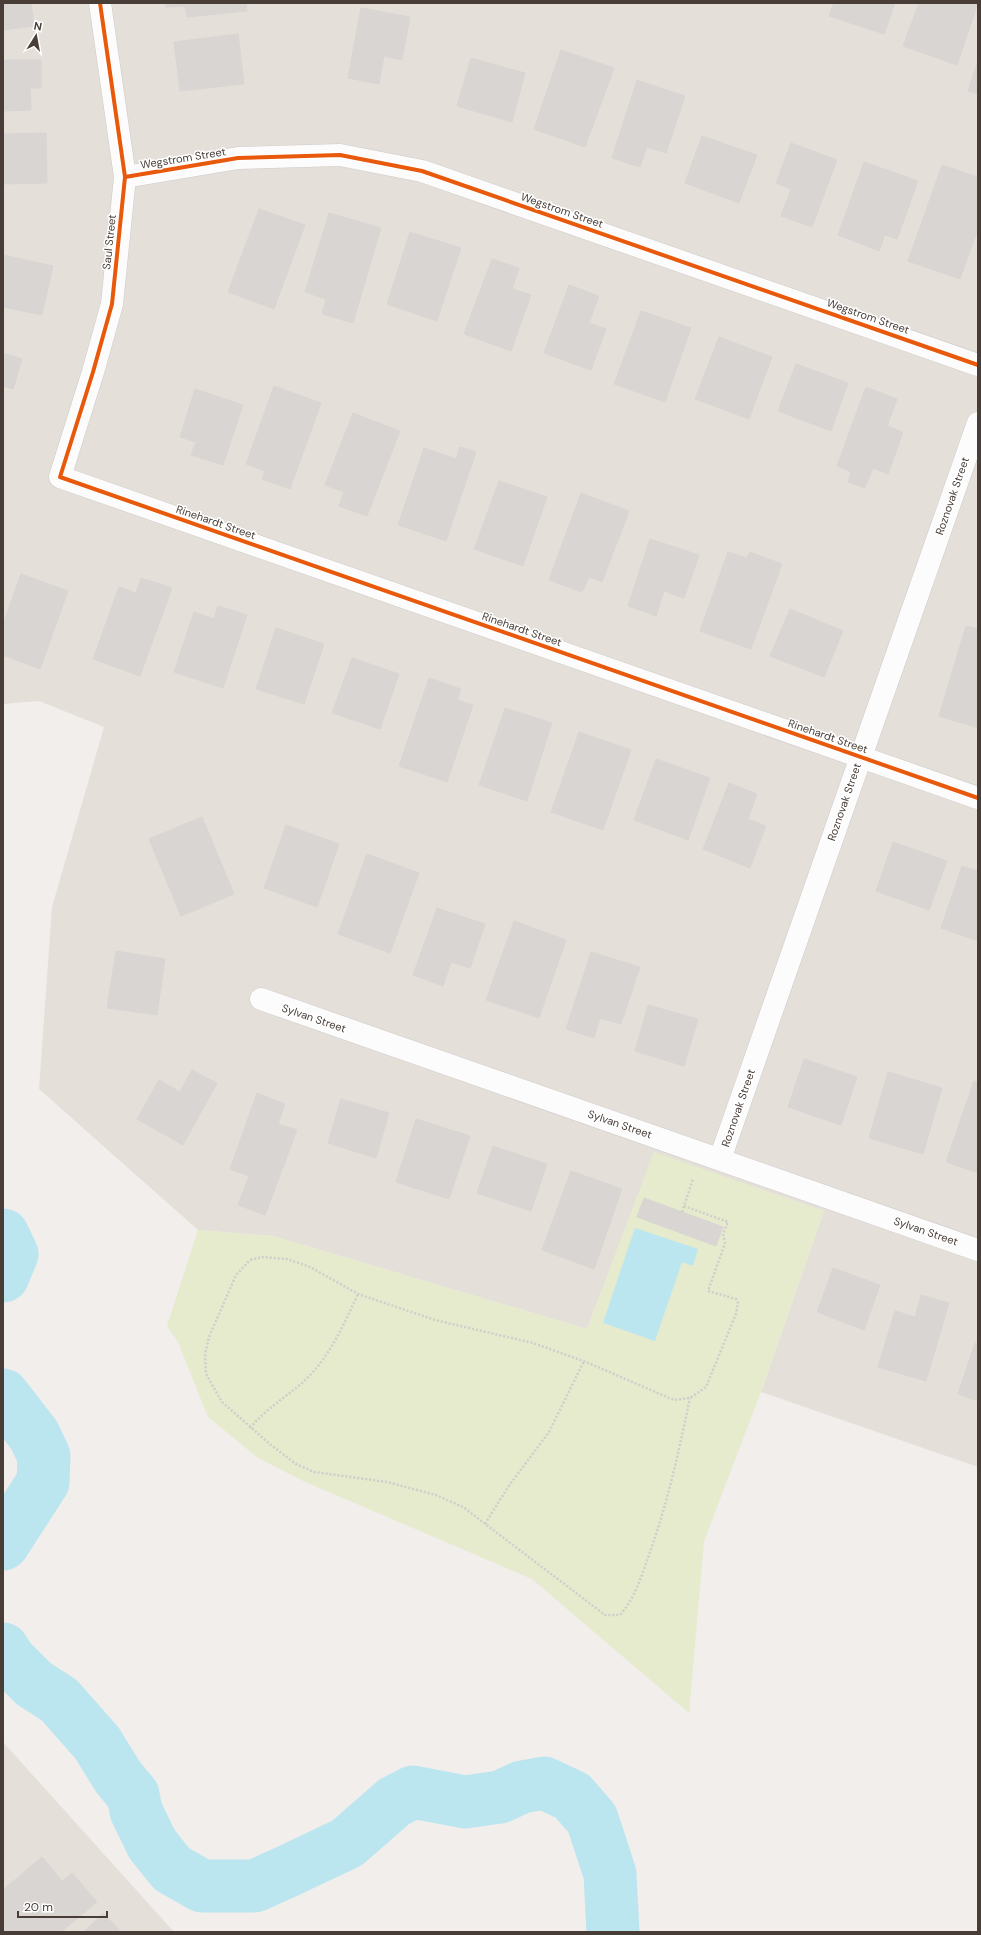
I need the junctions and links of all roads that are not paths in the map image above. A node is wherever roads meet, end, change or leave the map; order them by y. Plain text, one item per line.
1 (100, 3) edge
2 (125, 177) junction
3 (978, 365) edge
4 (978, 423) edge
5 (60, 477) joint
6 (860, 757) junction
7 (978, 798) edge
8 (261, 999) dead end
9 (720, 1159) junction
10 (978, 1250) edge

1 - 2 street, Saul Street
2 - 3 street, Wegstrom Street
2 - 5 street, Saul Street
4 - 6 street, Roznovak Street
5 - 6 street, Rinehardt Street
6 - 7 street, Rinehardt Street
6 - 9 street, Roznovak Street
8 - 9 street, Sylvan Street
9 - 10 street, Sylvan Street

